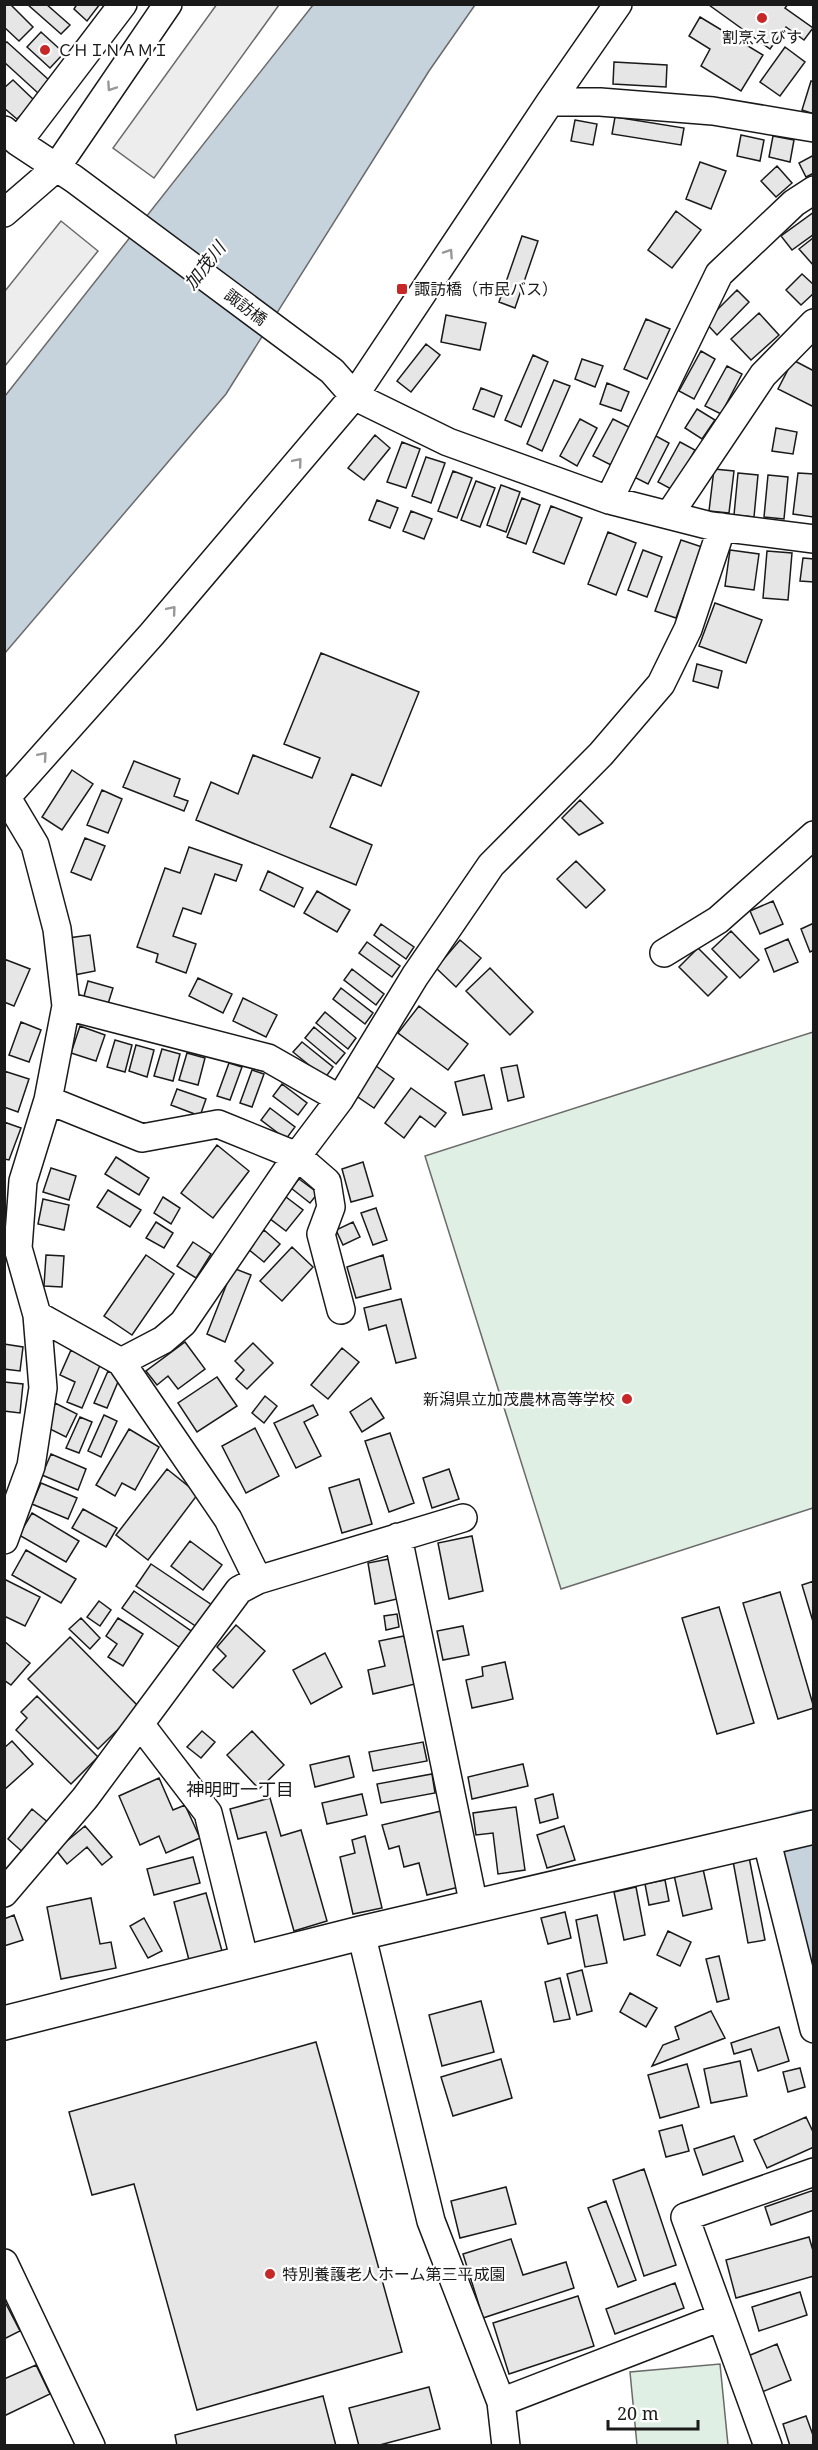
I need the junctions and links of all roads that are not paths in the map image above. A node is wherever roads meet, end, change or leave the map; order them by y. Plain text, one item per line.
1 (123, 4) edge
2 (168, 4) edge
3 (618, 4) edge
4 (550, 102) junction
5 (813, 128) edge
6 (11, 136) edge
7 (65, 173) junction
8 (813, 190) edge
9 (4, 213) edge
10 (813, 323) edge
11 (354, 396) junction
12 (609, 501) junction
13 (669, 515) junction
14 (722, 527) junction
15 (813, 539) edge
16 (6, 799) edge
17 (813, 835) edge
18 (664, 953) dead end
19 (66, 1006) junction
20 (339, 1098) junction
21 (48, 1100) junction
22 (297, 1156) junction
23 (14, 1178) edge
24 (341, 1310) dead end
25 (37, 1315) junction
26 (121, 1362) junction
27 (463, 1518) dead end
28 (398, 1537) junction
29 (4, 1540) edge
30 (258, 1580) junction
31 (140, 1724) junction
32 (813, 1827) edge
33 (765, 1838) junction
34 (4, 1893) edge
35 (474, 1906) junction
36 (361, 1933) junction
37 (244, 1962) junction
38 (4, 2023) edge
39 (813, 2029) edge
40 (813, 2172) edge
41 (4, 2263) edge
42 (721, 2317) junction
43 (501, 2402) junction
44 (91, 2445) edge
45 (506, 2445) edge
46 (768, 2445) edge

1 - 6 street
2 -> 7 street
3 - 4 street
4 - 5 street
11 -> 4 street
6 - 7 street, 諏訪橋
7 - 9 street
7 - 11 street, 諏訪橋
8 - 12 street
10 - 13 street
11 - 12 street
16 -> 11 street
12 - 13 street
13 - 14 street
14 - 15 street
14 - 20 street
16 - 19 street
17 - 18 street
19 - 20 street
19 - 21 street
20 - 22 street
21 - 22 street
21 - 23 street
22 - 24 street
22 - 26 street
23 - 25 street
25 - 26 street
25 - 29 street
26 - 30 street
27 - 28 street
28 - 30 street
28 - 35 street
30 - 31 street
31 - 34 street
31 - 37 street
32 - 33 street
33 - 35 street
33 - 39 street
35 - 36 street
36 - 37 street
36 - 43 street
37 - 38 street
40 - 42 street
41 - 44 street
42 - 43 street
42 - 46 street
43 - 45 street

